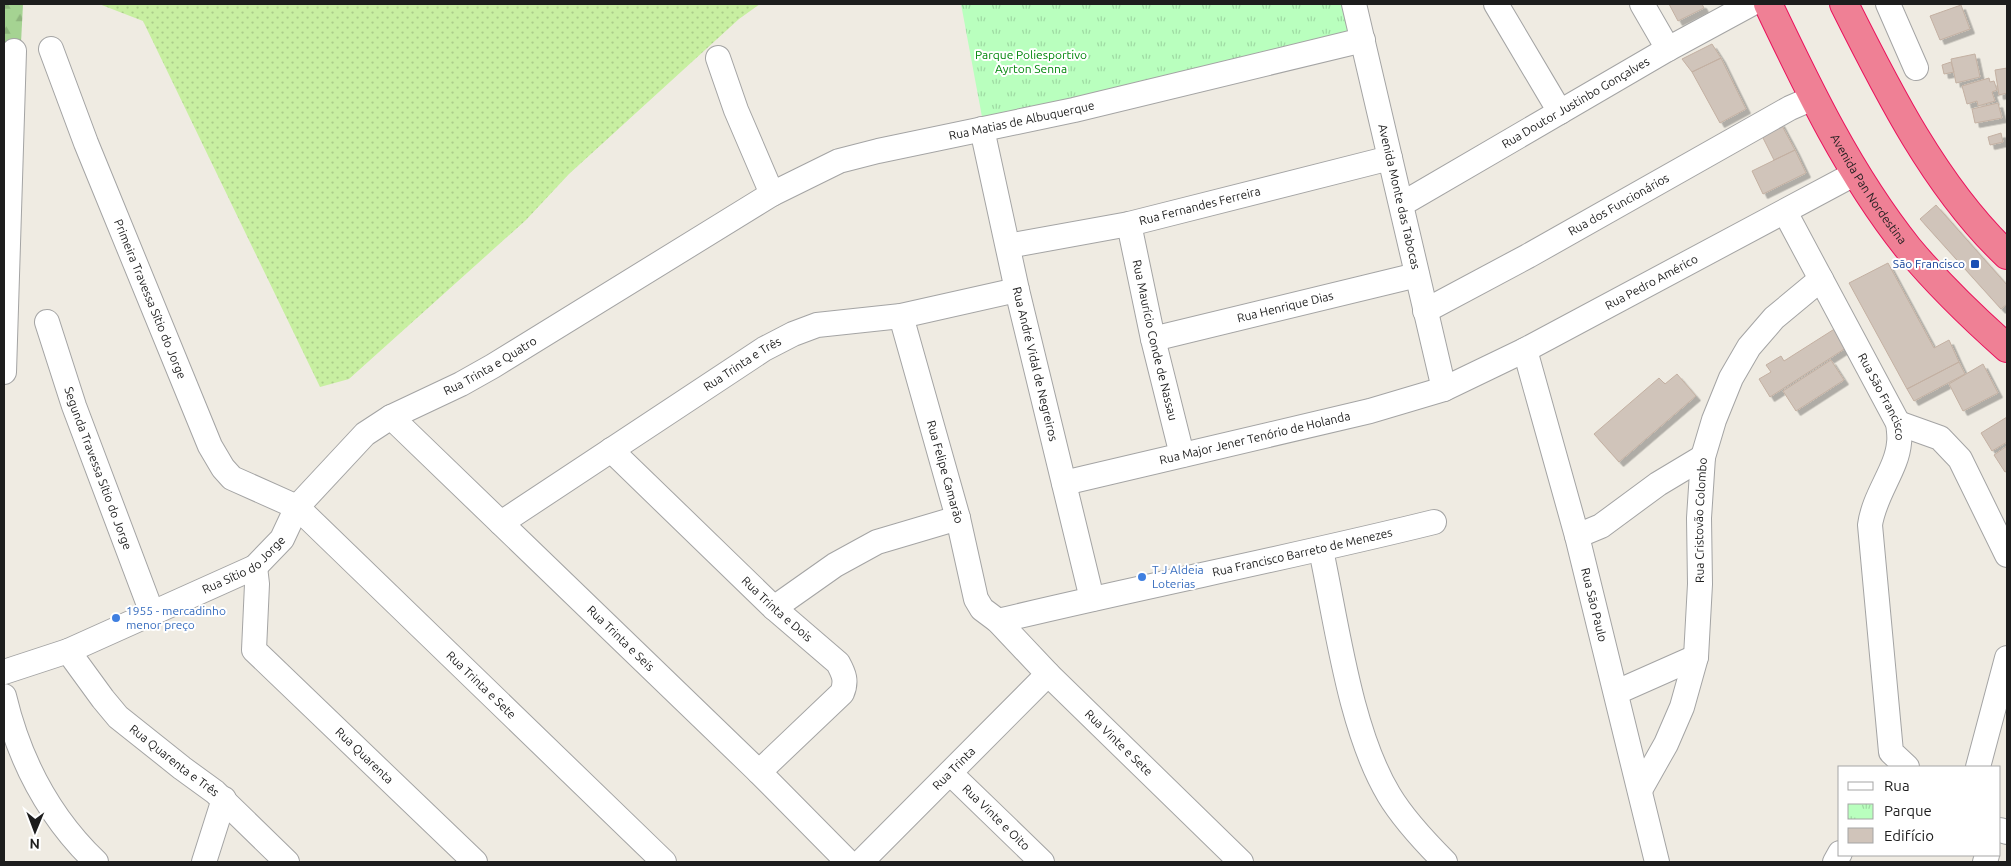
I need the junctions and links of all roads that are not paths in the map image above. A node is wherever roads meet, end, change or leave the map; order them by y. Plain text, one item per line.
1 (1354, 4) edge
2 (1496, 4) edge
3 (1642, 4) edge
4 (1752, 4) edge
5 (1768, 4) edge
6 (1844, 4) edge
7 (1888, 4) edge
8 (1363, 40) junction
9 (51, 49) dead end
10 (1668, 49) junction
11 (14, 51) dead end
12 (718, 58) dead end
13 (1916, 68) dead end
14 (1813, 98) junction
15 (1560, 112) junction
16 (982, 129) junction
17 (1390, 158) junction
18 (7, 173) edge
19 (1856, 173) junction
20 (772, 194) junction
21 (1402, 204) junction
22 (1785, 212) junction
23 (1129, 224) junction
24 (696, 240) joint
25 (1008, 246) junction
26 (2007, 255) edge
27 (1417, 275) junction
28 (1822, 280) junction
29 (1017, 290) junction
30 (6, 298) edge
31 (1425, 311) junction
32 (901, 316) junction
33 (47, 322) dead end
34 (1153, 339) junction
35 (2007, 348) edge
36 (1525, 350) junction
37 (4, 372) edge
38 (1444, 389) junction
39 (391, 417) junction
40 (1898, 423) junction
41 (611, 450) junction
42 (1182, 455) junction
43 (1703, 457) junction
44 (1064, 483) junction
45 (297, 507) junction
46 (958, 518) junction
47 (1434, 522) dead end
48 (501, 523) junction
49 (1577, 536) junction
50 (1321, 550) junction
51 (2007, 555) edge
52 (256, 567) junction
53 (1092, 599) junction
54 (774, 608) junction
55 (152, 613) junction
56 (998, 621) junction
57 (68, 651) junction
58 (1696, 657) junction
59 (2007, 658) edge
60 (4, 672) edge
61 (1048, 674) junction
62 (1617, 692) junction
63 (4, 696) edge
64 (1894, 762) edge
65 (1978, 766) edge
66 (759, 772) junction
67 (950, 772) junction
68 (1640, 790) junction
69 (224, 799) junction
70 (96, 862) edge
71 (204, 862) edge
72 (287, 862) edge
73 (475, 862) edge
74 (664, 862) edge
75 (848, 862) edge
76 (861, 862) edge
77 (1042, 862) edge
78 (1241, 862) edge
79 (1445, 862) edge
80 (1657, 862) edge

1 - 8 street, Avenida Monte das Tabocas
2 - 15 street
3 - 10 street
4 - 10 street, Rua Doutor Justinbo Gonçalves
5 - 14 highway, Avenida Pan Nordestina
6 - 26 highway
7 - 13 street
8 - 16 street, Rua Matias de Albuquerque
8 - 17 street, Avenida Monte das Tabocas
9 - 45 street, Primeira Travessa Sítio do Jorge
10 - 15 street, Rua Doutor Justinbo Gonçalves
11 - 18 street
12 - 20 street
14 - 19 highway, Avenida Pan Nordestina
14 - 31 street, Rua dos Funcionários
15 - 21 street, Rua Doutor Justinbo Gonçalves
16 - 20 street, Rua Matias de Albuquerque
16 - 25 street, Rua André Vidal de Negreiros
17 - 21 street, Avenida Monte das Tabocas
17 - 23 street, Rua Fernandes Ferreira
18 - 30 street
19 - 22 street, Rua Pedro Américo
19 - 35 highway, Avenida Pan Nordestina
20 - 24 street, Rua Matias de Albuquerque
21 - 27 street, Avenida Monte das Tabocas
22 - 28 street, Rua São Francisco
22 - 36 street, Rua Pedro Américo
23 - 25 street, Rua Fernandes Ferreira
23 - 34 street, Rua Maurício Conde de Nassau
24 - 39 street, Rua Trinta e Quatro
25 - 29 street, Rua André Vidal de Negreiros
27 - 31 street, Avenida Monte das Tabocas
27 - 34 street, Rua Henrique Dias
28 - 40 street, Rua São Francisco
28 - 43 street, Rua Cristovão Colombo
29 - 32 street, Rua Trinta e Três
29 - 44 street, Rua André Vidal de Negreiros
30 - 37 street
31 - 38 street, Avenida Monte das Tabocas
32 - 41 street, Rua Trinta e Três
32 - 46 street, Rua Felipe Camarão
33 - 55 street, Segunda Travessa Sítio do Jorge
34 - 42 street, Rua Maurício Conde de Nassau
36 - 38 street, Rua Pedro Américo
36 - 49 street, Rua São Paulo
38 - 42 street, Rua Major Jener Tenório de Holanda
39 - 45 street, Rua Trinta e Quatro
39 - 48 street, Rua Trinta e Seis
40 - 51 street
40 - 64 street, Rua São Francisco
41 - 48 street, Rua Trinta e Três
41 - 54 street, Rua Trinta e Dois
42 - 44 street, Rua Major Jener Tenório de Holanda
43 - 49 street
43 - 58 street, Rua Cristovão Colombo
44 - 53 street, Rua André Vidal de Negreiros
45 - 52 street, Rua Sítio do Jorge
45 - 74 street, Rua Trinta e Sete
46 - 54 street
46 - 56 street, Rua Felipe Camarão
47 - 50 street, Rua Francisco Barreto de Menezes
48 - 66 street, Rua Trinta e Seis
49 - 62 street, Rua São Paulo
50 - 53 street, Rua Francisco Barreto de Menezes
50 - 79 street
52 - 55 street, Rua Sítio do Jorge
52 - 73 street, Rua Quarenta
53 - 56 street, Rua Francisco Barreto de Menezes
54 - 66 street, Rua Trinta e Dois
55 - 57 street, Rua Sítio do Jorge
56 - 61 street, Rua Vinte e Sete
57 - 60 street, Rua Sítio do Jorge
57 - 69 street, Rua Quarenta e Três
58 - 62 street
58 - 68 street, Rua Cristovão Colombo
59 - 65 street
61 - 67 street, Rua Trinta
61 - 78 street, Rua Vinte e Sete
62 - 68 street, Rua São Paulo
63 - 70 street
66 - 75 street, Rua Trinta e Seis
67 - 76 street, Rua Trinta
67 - 77 street, Rua Vinte e Oito
68 - 80 street, Rua São Paulo
69 - 71 street
69 - 72 street, Rua Quarenta e Três

